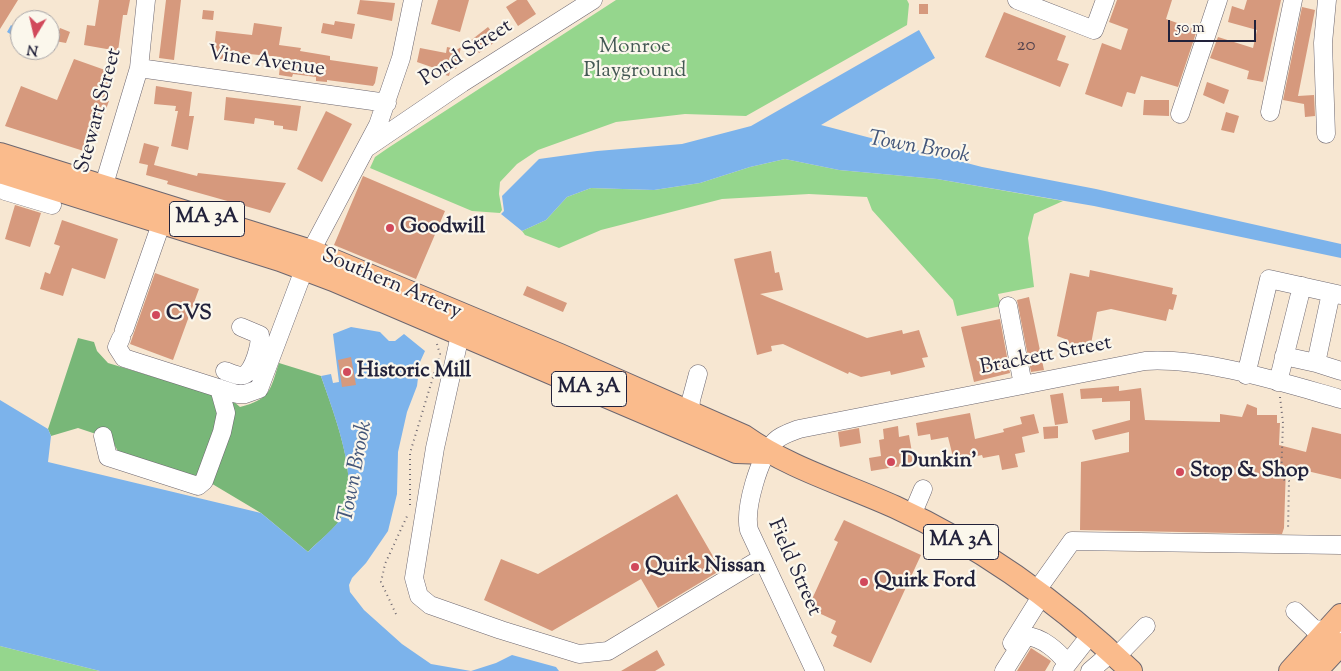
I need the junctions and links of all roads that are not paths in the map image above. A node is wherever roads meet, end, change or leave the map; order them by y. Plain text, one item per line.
1 (146, 0) edge
2 (414, 0) edge
3 (594, 0) edge
4 (1017, 0) edge
5 (1104, 0) edge
6 (1218, 0) edge
7 (1293, 0) edge
8 (1327, 0) edge
9 (139, 68) junction
10 (387, 103) junction
11 (1270, 112) dead end
12 (1180, 114) dead end
13 (1326, 134) dead end
14 (367, 148) junction
15 (0, 154) edge
16 (4, 186) edge
17 (101, 194) junction
18 (52, 205) dead end
19 (161, 224) junction
20 (308, 260) junction
21 (1302, 286) junction
22 (1336, 294) edge
23 (1008, 306) dead end
24 (240, 327) dead end
25 (460, 336) junction
26 (1284, 356) junction
27 (1316, 364) junction
28 (1341, 370) edge
29 (225, 371) dead end
30 (698, 374) dead end
31 (1246, 375) junction
32 (1023, 385) junction
33 (1279, 387) junction
34 (219, 388) junction
35 (1341, 398) edge
36 (690, 412) junction
37 (103, 436) dead end
38 (767, 453) junction
39 (923, 489) dead end
40 (912, 515) junction
41 (1341, 545) edge
42 (762, 558) junction
43 (1040, 592) junction
44 (1295, 611) dead end
45 (1146, 626) dead end
46 (1338, 633) edge
47 (1022, 634) junction
48 (1091, 634) junction
49 (1119, 660) edge
50 (1061, 665) edge
51 (815, 671) edge
52 (993, 671) edge
53 (1004, 671) edge
54 (1090, 671) edge
55 (1290, 671) edge
56 (1316, 671) edge

1 - 9 street, Stewart Street
2 - 10 street, Pond Street
3 - 14 street, Pond Street
4 - 5 street
6 - 12 street
7 - 11 street
8 - 13 street
9 - 10 street, Vine Avenue
9 - 17 street, Stewart Street
10 - 14 street, Pond Street
14 - 20 street, Pond Street
15 - 17 main road, Southern Artery / MA 3A
16 - 17 main road, Southern Artery / MA 3A
16 - 18 street
17 - 19 main road, Southern Artery / MA 3A
17 - 20 main road, Southern Artery / MA 3A
19 - 20 main road, Southern Artery / MA 3A
19 - 34 street, Pond Street
20 - 25 main road, Southern Artery / MA 3A
20 - 34 street, Pond Street
20 - 36 main road, Southern Artery / MA 3A
21 - 22 street
21 - 26 street
21 - 31 street
22 - 27 street
23 - 32 street
24 - 29 street
25 - 38 main road, Southern Artery / MA 3A
25 - 42 street
26 - 27 street
26 - 33 street
27 - 28 street
30 - 36 street
31 - 32 street, Brackett Street
31 - 33 street, Brackett Street
32 - 38 street, Brackett Street
33 - 35 street, Brackett Street
34 - 37 street
36 - 38 main road, Southern Artery / MA 3A
38 - 40 main road, Southern Artery / MA 3A
38 - 42 street, Field Street
39 - 40 street
40 - 43 main road, Southern Artery / MA 3A
41 - 43 street
42 - 51 street, Field Street
43 - 47 street
43 - 48 main road, Southern Artery / MA 3A
44 - 46 street
45 - 49 street
46 - 55 main road
46 - 56 main road
47 - 50 street
47 - 52 street
47 - 53 street
48 - 49 main road, Southern Artery / MA 3A
48 - 50 street
49 - 54 street

